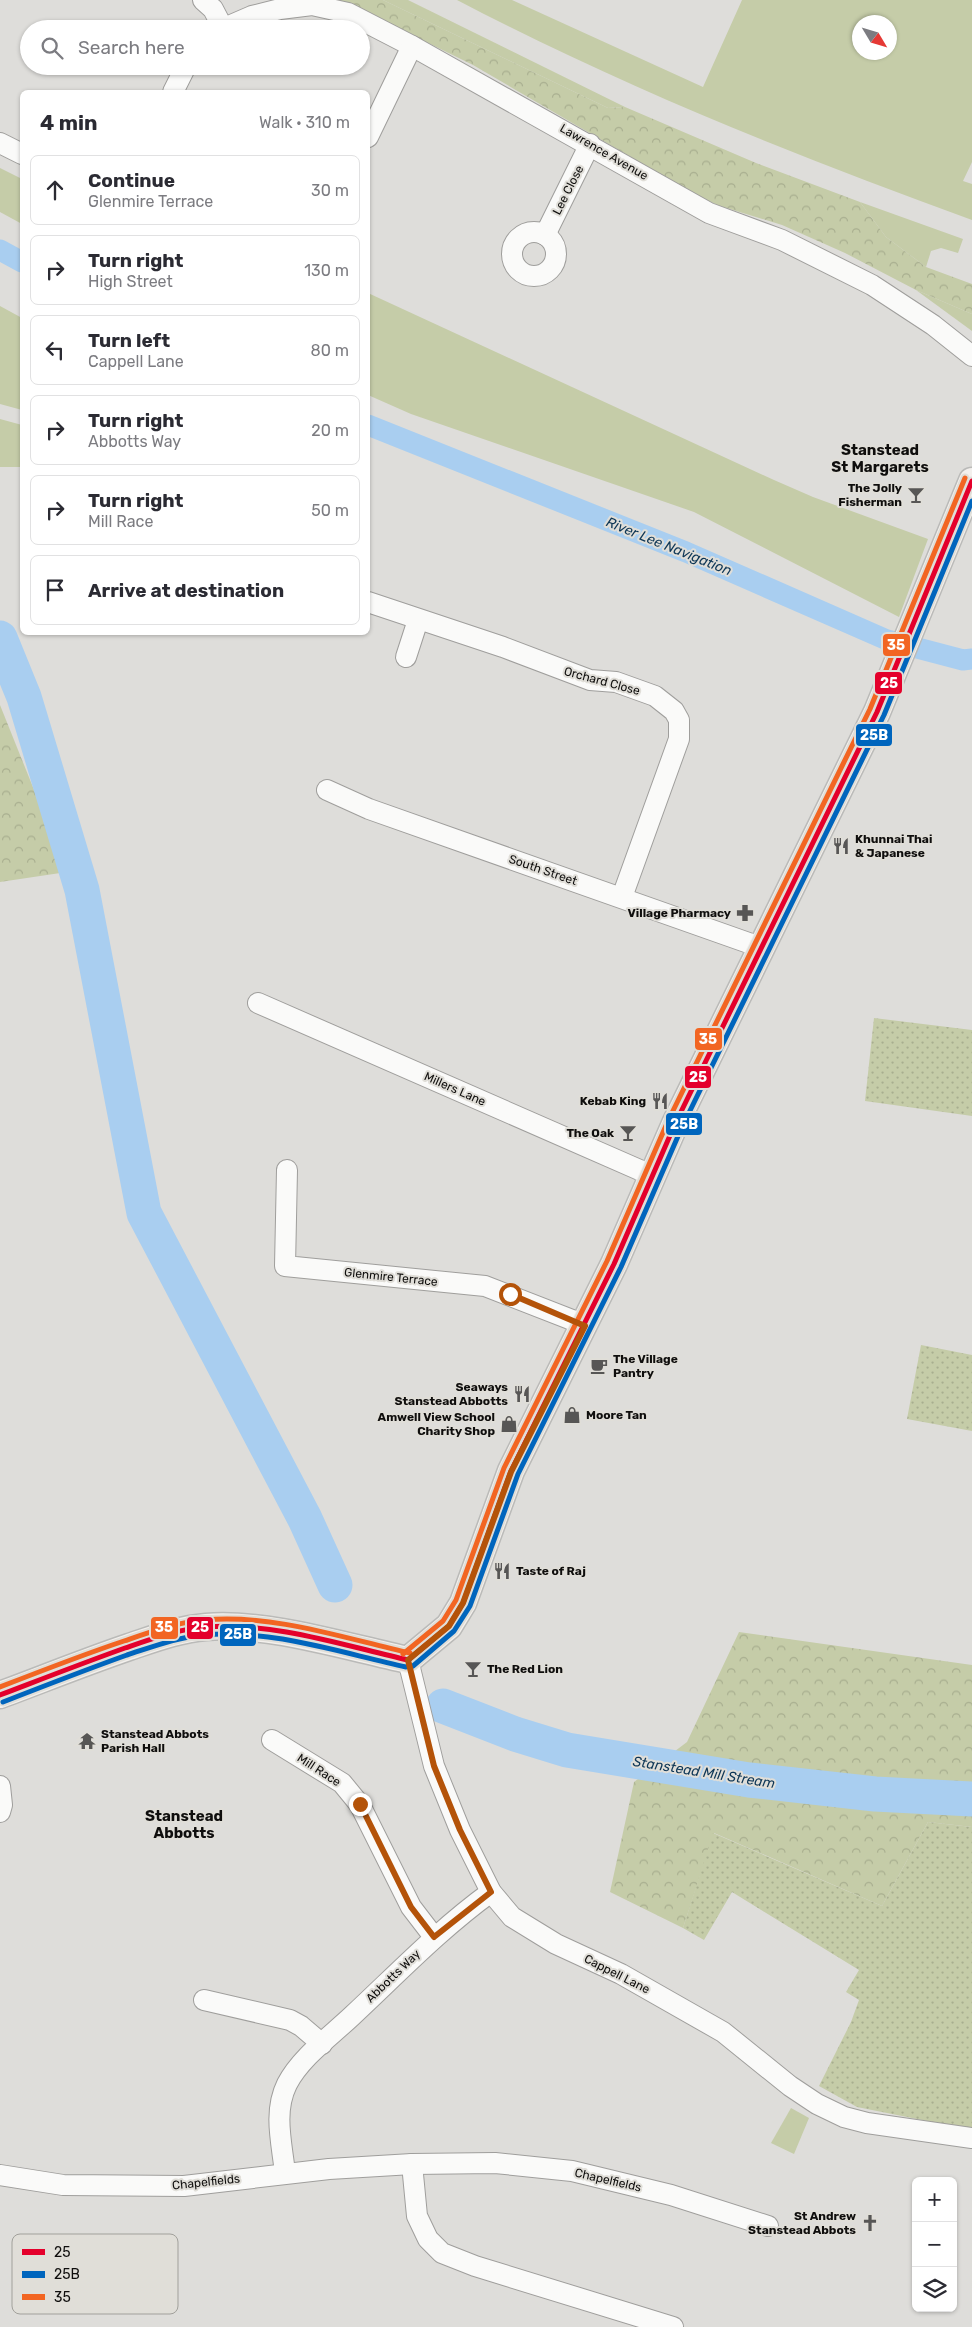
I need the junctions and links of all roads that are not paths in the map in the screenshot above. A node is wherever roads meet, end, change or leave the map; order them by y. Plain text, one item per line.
1 (202, 0) edge
2 (219, 20) edge
3 (242, 20) edge
4 (362, 20) edge
5 (370, 24) edge
6 (412, 46) junction
7 (182, 75) edge
8 (174, 90) edge
9 (370, 133) edge
10 (0, 143) edge
11 (590, 144) junction
12 (20, 153) edge
13 (545, 235) dead end
14 (972, 356) edge
15 (972, 481) edge
16 (370, 603) edge
17 (418, 620) junction
18 (406, 657) dead end
19 (327, 790) dead end
20 (622, 897) junction
21 (760, 947) junction
22 (258, 1003) dead end
23 (287, 1170) dead end
24 (651, 1175) junction
25 (585, 1326) junction
26 (408, 1660) junction
27 (0, 1695) edge
28 (272, 1740) dead end
29 (0, 1786) edge
30 (0, 1812) edge
31 (491, 1892) junction
32 (434, 1937) junction
33 (204, 2000) dead end
34 (322, 2044) junction
35 (972, 2138) edge
36 (412, 2164) junction
37 (285, 2173) junction
38 (0, 2175) edge
39 (768, 2226) dead end
40 (673, 2327) edge

1 - 2 street
3 - 4 street, Lawrence Avenue
5 - 6 street, Lawrence Avenue
6 - 9 street
6 - 11 street, Lawrence Avenue
7 - 8 street
10 - 12 street
11 - 13 street, Lee Close
11 - 14 street, Lawrence Avenue
15 - 21 main road
16 - 17 street, Orchard Close
17 - 18 street
17 - 20 street, Orchard Close
19 - 20 street, South Street
20 - 21 street, South Street
21 - 24 main road
22 - 24 street, Millers Lane
23 - 25 street, Glenmire Terrace
24 - 25 main road
25 - 26 main road
26 - 27 main road
26 - 31 street, Cappell Lane
28 - 32 street, Mill Race
29 - 30 street
31 - 32 street, Abbotts Way
31 - 35 street, Cappell Lane
32 - 34 street, Abbotts Way
33 - 34 street
34 - 37 street, Abbotts Way
36 - 37 street, Chapelfields
36 - 39 street, Chapelfields
36 - 40 street
37 - 38 street, Chapelfields

